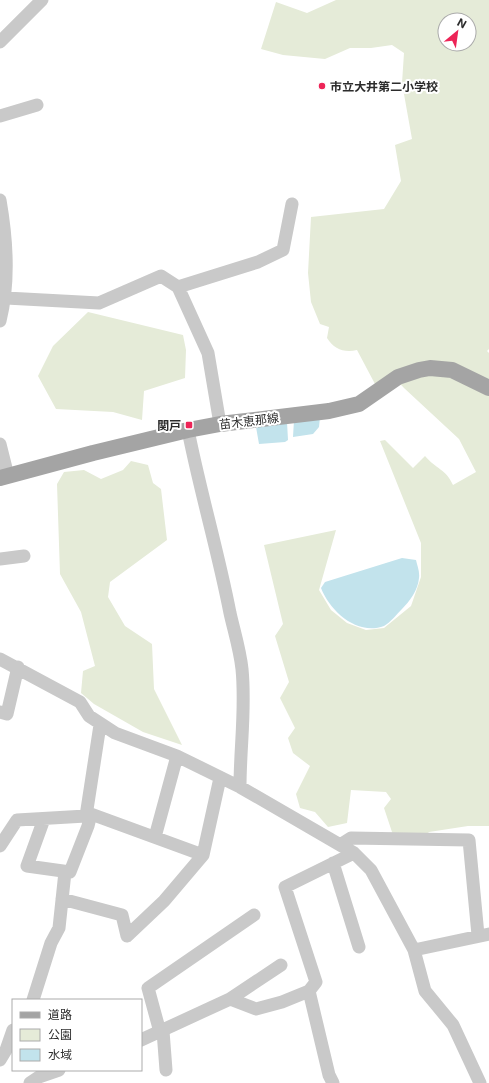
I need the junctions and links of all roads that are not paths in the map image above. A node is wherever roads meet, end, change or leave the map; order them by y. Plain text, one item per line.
1 (41, 0) edge
2 (0, 42) edge
3 (37, 105) dead end
4 (0, 116) edge
5 (0, 200) edge
6 (292, 204) dead end
7 (3, 280) edge
8 (178, 287) junction
9 (6, 298) junction
10 (0, 321) edge
11 (489, 388) edge
12 (220, 424) junction
13 (188, 430) junction
14 (0, 444) edge
15 (4, 477) edge
16 (24, 556) dead end
17 (0, 559) edge
18 (0, 659) edge
19 (18, 667) junction
20 (0, 712) edge
21 (100, 725) junction
22 (177, 756) junction
23 (220, 778) junction
24 (240, 787) junction
25 (88, 815) junction
26 (44, 819) junction
27 (155, 837) junction
28 (340, 845) junction
29 (0, 846) edge
30 (354, 853) junction
31 (203, 855) junction
32 (333, 863) junction
33 (65, 872) junction
34 (62, 899) junction
35 (254, 915) dead end
36 (484, 934) edge
37 (359, 947) dead end
38 (414, 950) junction
39 (282, 964) dead end
40 (309, 991) junction
41 (33, 999) edge
42 (230, 999) junction
43 (161, 1032) junction
44 (12, 1033) edge
45 (142, 1040) edge
46 (0, 1060) edge
47 (166, 1070) dead end
48 (56, 1071) edge
49 (30, 1083) edge
50 (333, 1083) edge
51 (480, 1083) edge

1 - 2 street
3 - 4 street
5 - 7 street
6 - 8 street
7 - 9 street
8 - 9 street
8 - 12 street
9 - 10 street
11 - 12 main road, 苗木恵那線
12 - 13 main road, 苗木恵那線
13 - 15 main road, 苗木恵那線
13 - 24 street
14 - 15 street
16 - 17 street
18 - 19 street
19 - 20 street
19 - 21 street
21 - 22 street
21 - 25 street
22 - 23 street
22 - 27 street
23 - 24 street
23 - 31 street
24 - 28 street
25 - 26 street
25 - 27 street
25 - 33 street
26 - 29 street
26 - 33 street
27 - 31 street
28 - 30 street
28 - 36 street
30 - 32 street
30 - 38 street
31 - 34 street
32 - 37 street
32 - 40 street
33 - 34 street
34 - 41 street
35 - 43 street
36 - 38 street
38 - 51 street
39 - 42 street
40 - 42 street
40 - 50 street
42 - 43 street
43 - 45 street
43 - 47 street
44 - 46 street
48 - 49 street

